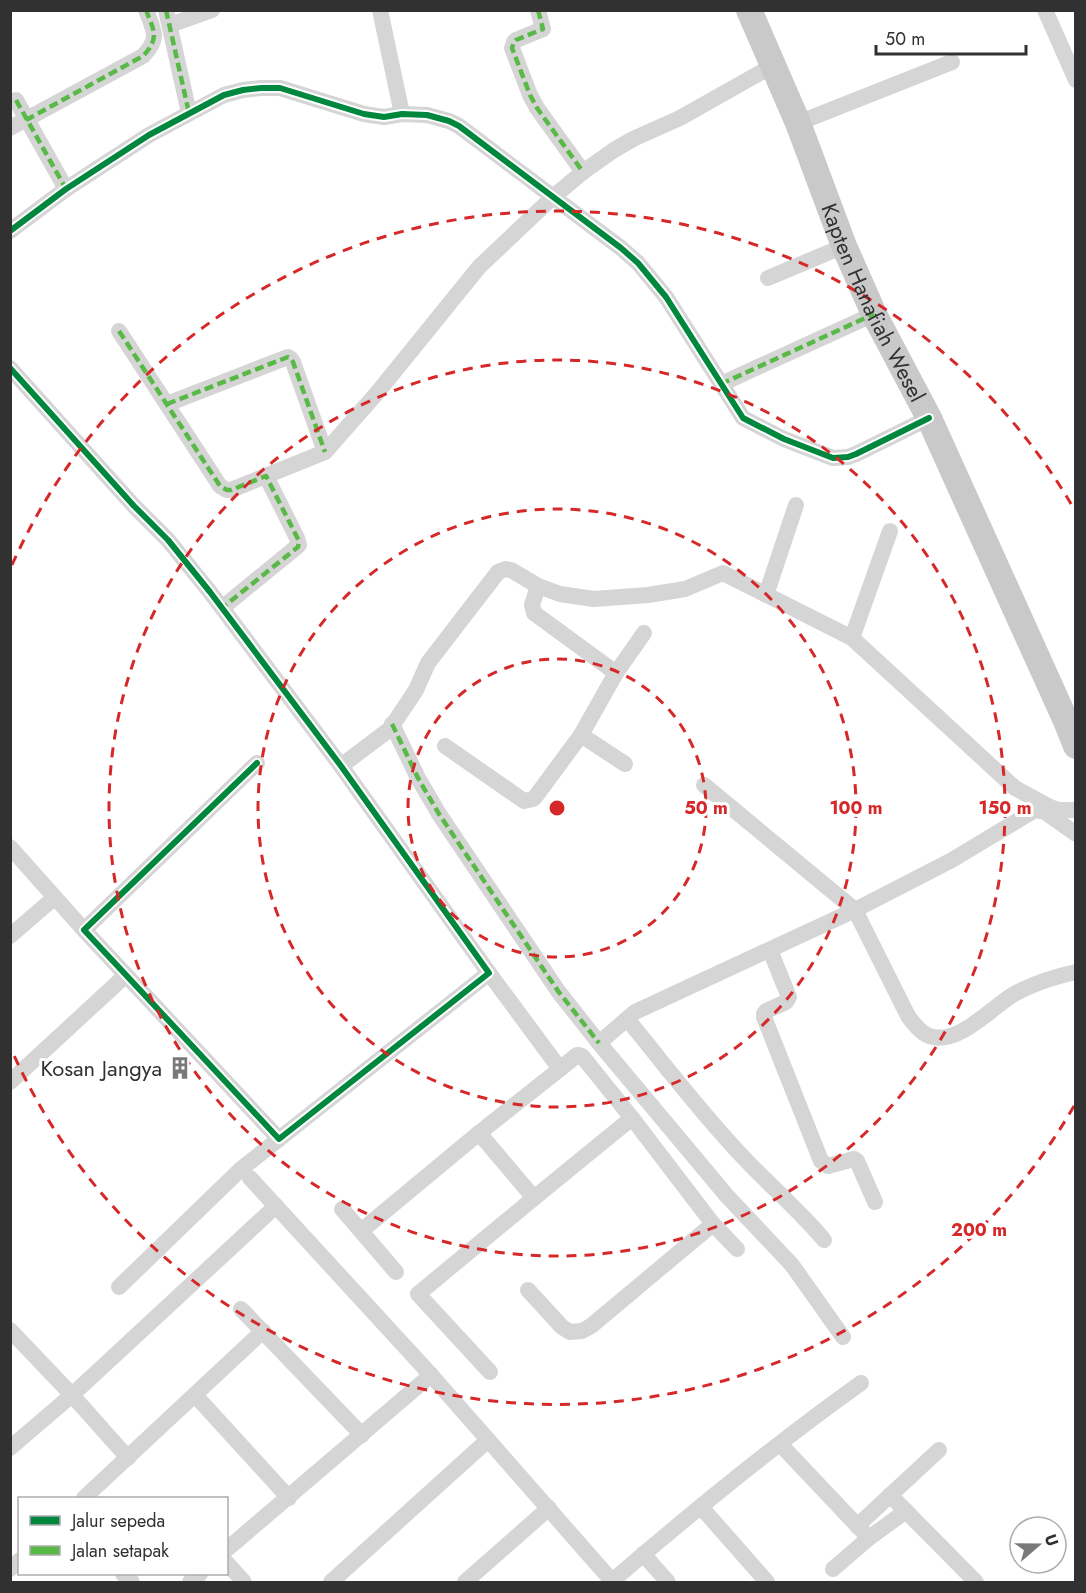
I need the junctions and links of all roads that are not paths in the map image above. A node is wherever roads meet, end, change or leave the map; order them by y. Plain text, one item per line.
1 (146, 10) edge
2 (212, 10) edge
3 (380, 10) edge
4 (538, 10) edge
5 (748, 10) edge
6 (1045, 10) edge
7 (168, 18) edge
8 (952, 62) dead end
9 (774, 65) junction
10 (1076, 80) edge
11 (16, 100) dead end
12 (402, 114) junction
13 (183, 116) junction
14 (26, 120) junction
15 (798, 123) junction
16 (10, 128) edge
17 (584, 172) junction
18 (66, 189) junction
19 (553, 197) junction
20 (10, 231) edge
21 (844, 246) junction
22 (768, 278) dead end
23 (874, 314) junction
24 (119, 331) dead end
25 (10, 368) edge
26 (720, 384) junction
27 (167, 404) junction
28 (929, 418) junction
29 (325, 452) junction
30 (266, 477) junction
31 (796, 505) dead end
32 (890, 531) dead end
33 (538, 586) junction
34 (766, 595) junction
35 (222, 608) junction
36 (644, 633) dead end
37 (852, 638) junction
38 (616, 673) junction
39 (1071, 719) edge
40 (392, 724) junction
41 (581, 735) junction
42 (445, 746) dead end
43 (1076, 746) edge
44 (257, 763) dead end
45 (625, 764) dead end
46 (341, 766) junction
47 (704, 785) dead end
48 (1076, 810) edge
49 (1076, 834) edge
50 (10, 847) edge
51 (54, 898) junction
52 (855, 910) junction
53 (84, 930) junction
54 (10, 936) edge
55 (770, 950) junction
56 (1076, 972) edge
57 (489, 973) junction
58 (126, 975) junction
59 (627, 1019) junction
60 (599, 1043) junction
61 (560, 1069) junction
62 (10, 1082) edge
63 (632, 1118) junction
64 (479, 1133) junction
65 (279, 1138) junction
66 (250, 1178) dead end
67 (534, 1198) junction
68 (875, 1202) dead end
69 (276, 1206) junction
70 (342, 1209) dead end
71 (713, 1224) junction
72 (361, 1231) junction
73 (824, 1240) dead end
74 (737, 1249) dead end
75 (396, 1272) dead end
76 (119, 1287) dead end
77 (528, 1290) dead end
78 (241, 1309) dead end
79 (10, 1330) edge
80 (263, 1331) junction
81 (843, 1337) dead end
82 (490, 1372) dead end
83 (430, 1376) junction
84 (861, 1383) dead end
85 (72, 1395) junction
86 (195, 1395) junction
87 (362, 1435) junction
88 (488, 1440) junction
89 (780, 1444) junction
90 (10, 1448) edge
91 (939, 1450) dead end
92 (128, 1458) junction
93 (890, 1495) junction
94 (85, 1497) edge
95 (289, 1498) junction
96 (701, 1507) junction
97 (549, 1508) junction
98 (906, 1511) junction
99 (863, 1532) junction
100 (228, 1548) edge
101 (643, 1554) junction
102 (228, 1564) edge
103 (833, 1569) dead end
104 (971, 1581) edge
105 (244, 1582) edge
106 (331, 1582) edge
107 (465, 1582) edge
108 (611, 1582) edge
109 (668, 1582) edge
110 (766, 1582) edge

1 - 14 street
2 - 7 street
3 - 12 street
4 - 17 street
5 - 9 main road, Kapten Hanafiah Wesel
6 - 10 street
7 - 13 street
8 - 15 street
9 - 15 main road, Kapten Hanafiah Wesel
9 - 17 street
11 - 14 street
12 - 13 street
12 - 19 street
13 - 18 street
14 - 16 street
14 - 18 street
15 - 21 main road, Kapten Hanafiah Wesel
17 - 19 street
18 - 20 street
19 - 26 street
19 - 29 street
21 - 22 street
21 - 23 main road, Kapten Hanafiah Wesel
23 - 26 street
23 - 28 main road, Kapten Hanafiah Wesel
24 - 27 street
25 - 35 street
26 - 28 street
27 - 29 street
27 - 30 street
28 - 39 main road, Kapten Hanafiah Wesel
29 - 30 street
30 - 35 street
31 - 34 street
32 - 37 street
33 - 34 street
33 - 38 street
33 - 40 street
34 - 37 street
35 - 46 street
36 - 38 street
37 - 48 street
38 - 41 street
39 - 43 main road, Kapten Hanafiah Wesel
40 - 46 street
40 - 60 street
41 - 42 street
41 - 45 street
44 - 53 street
46 - 57 street
47 - 52 street
49 - 52 street
50 - 51 street
51 - 53 street
51 - 54 street
52 - 55 street
52 - 56 street
53 - 58 street
55 - 59 street
55 - 68 street
57 - 61 street
57 - 65 street
58 - 62 street
58 - 65 street
59 - 60 street
59 - 73 street
60 - 81 street
61 - 63 street
61 - 64 street
63 - 67 street
63 - 71 street
64 - 67 street
64 - 72 street
65 - 76 street
66 - 69 street
67 - 82 street
69 - 83 street
69 - 85 street
70 - 72 street
71 - 74 street
71 - 77 street
72 - 75 street
78 - 80 street
79 - 85 street
80 - 86 street
80 - 87 street
83 - 87 street
83 - 88 street
84 - 89 street
85 - 90 street
85 - 92 street
86 - 92 street
86 - 95 street
87 - 95 street
88 - 97 street
88 - 106 street
89 - 96 street
89 - 99 street
91 - 93 street
92 - 94 street
93 - 98 street
93 - 99 street
95 - 100 street
96 - 101 street
96 - 110 street
97 - 107 street
97 - 108 street
98 - 99 street
98 - 104 street
99 - 103 street
101 - 108 street
101 - 109 street
102 - 105 street

